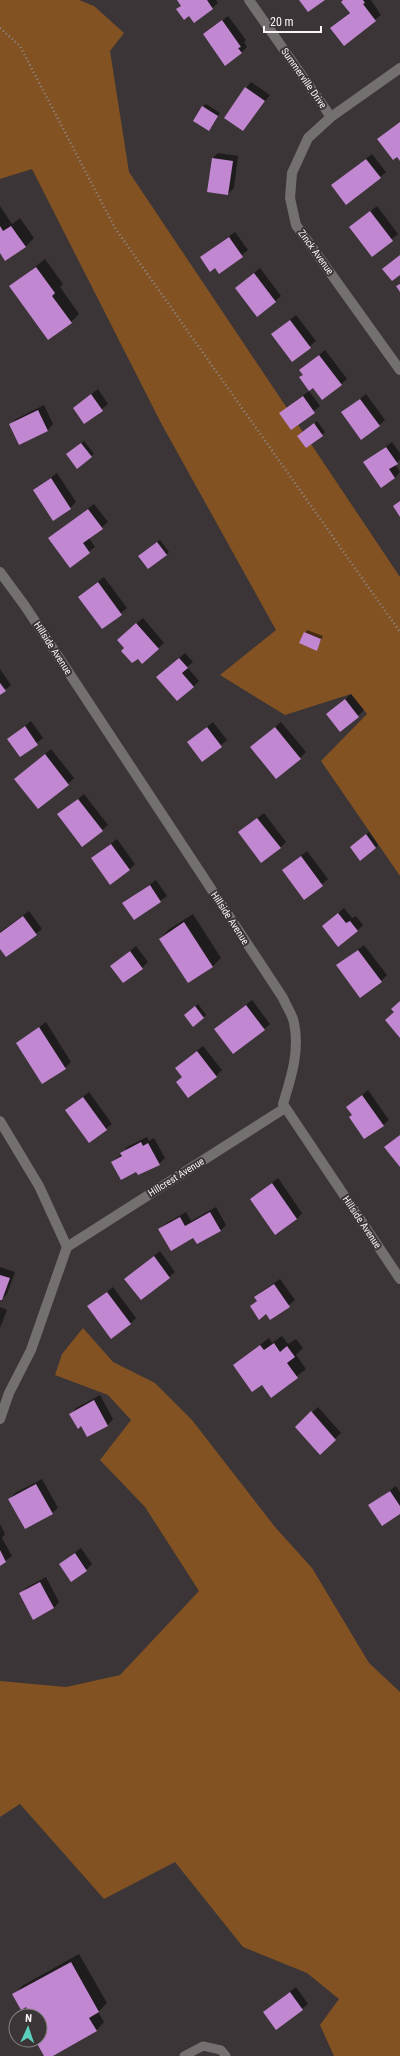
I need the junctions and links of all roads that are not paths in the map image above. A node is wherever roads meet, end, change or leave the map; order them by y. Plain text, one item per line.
1 (249, 0) edge
2 (400, 68) edge
3 (331, 117) junction
4 (400, 370) edge
5 (0, 572) edge
6 (285, 1108) junction
7 (0, 1121) edge
8 (67, 1247) junction
9 (400, 1278) edge
10 (0, 1419) edge
11 (184, 2056) edge
12 (226, 2056) edge

1 - 3 street, Summerville Drive
2 - 3 street, Zinck Avenue
3 - 4 street, Zinck Avenue
5 - 6 street, Hillside Avenue
6 - 8 street, Hillcrest Avenue
6 - 9 street, Hillside Avenue
7 - 8 street
8 - 10 street
11 - 12 lane

